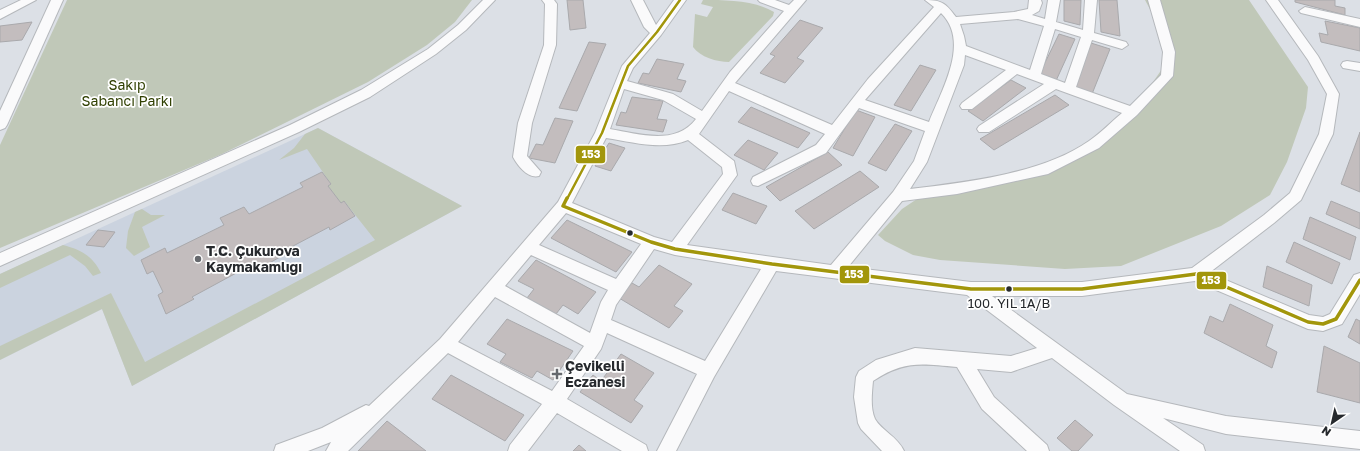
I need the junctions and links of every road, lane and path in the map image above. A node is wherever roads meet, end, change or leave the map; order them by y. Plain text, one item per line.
1 (30, 0) edge
2 (57, 0) edge
3 (489, 0) edge
4 (548, 0) edge
5 (637, 0) edge
6 (680, 0) edge
7 (764, 0) edge
8 (1035, 0) edge
9 (1054, 0) edge
10 (1091, 0) edge
11 (1154, 0) edge
12 (1272, 0) edge
13 (936, 3) edge
14 (796, 5) edge
15 (1305, 11) dead end
16 (0, 15) edge
17 (1019, 15) junction
18 (952, 21) junction
19 (1360, 23) edge
20 (1050, 25) junction
21 (657, 32) junction
22 (1088, 35) junction
23 (1122, 45) dead end
24 (961, 49) junction
25 (1347, 65) dead end
26 (1360, 67) edge
27 (1016, 69) junction
28 (1034, 76) junction
29 (620, 83) junction
30 (1055, 83) junction
31 (727, 85) junction
32 (1069, 89) junction
33 (856, 102) junction
34 (967, 106) dead end
35 (1132, 112) junction
36 (704, 118) junction
37 (0, 125) edge
38 (934, 129) junction
39 (984, 129) dead end
40 (602, 132) junction
41 (834, 132) junction
42 (690, 134) junction
43 (534, 172) dead end
44 (758, 181) dead end
45 (898, 196) junction
46 (563, 206) junction
47 (651, 242) junction
48 (528, 247) junction
49 (675, 249) junction
50 (0, 260) edge
51 (772, 264) junction
52 (834, 272) junction
53 (1196, 274) junction
54 (1360, 280) edge
55 (618, 287) junction
56 (494, 289) junction
57 (972, 289) junction
58 (602, 323) junction
59 (446, 344) junction
60 (595, 344) junction
61 (1054, 350) junction
62 (962, 360) junction
63 (708, 372) junction
64 (1120, 399) junction
65 (385, 402) junction
66 (555, 402) junction
67 (1360, 440) edge
68 (283, 451) edge
69 (335, 451) edge
70 (517, 451) edge
71 (639, 451) edge
72 (666, 451) edge
73 (895, 451) edge
74 (1040, 451) edge
75 (1196, 451) edge

1 - 16 street
2 - 37 street
3 - 50 street
4 - 43 street
5 - 21 street
6 - 21 street
7 - 14 street
8 - 17 street
9 - 20 street
10 - 22 street
11 - 35 street
12 - 53 street
13 - 18 street
13 - 33 street
14 - 31 street
15 - 19 street
17 - 18 street
17 - 20 street
18 - 24 street
20 - 22 street
20 - 28 street
21 - 29 street
22 - 23 street
22 - 32 street
24 - 27 street
24 - 38 street
25 - 26 street
27 - 28 street
27 - 34 street
28 - 30 street
29 - 36 street
29 - 40 street
30 - 32 street
30 - 39 street
31 - 36 street
31 - 41 street
32 - 35 street
33 - 38 street
33 - 41 street
35 - 45 street
36 - 42 street
38 - 45 street
40 - 42 street
40 - 46 street
41 - 44 street
42 - 49 street
45 - 52 street
46 - 47 street
46 - 48 street
47 - 49 street
47 - 55 street
48 - 55 street
48 - 56 street
49 - 51 street
51 - 52 street
51 - 63 street
52 - 57 street
53 - 54 street
53 - 57 street
55 - 58 street
56 - 59 street
56 - 60 street
57 - 61 street
58 - 60 street
58 - 63 street
59 - 65 street
59 - 66 street
60 - 66 street
61 - 62 street
61 - 64 street
62 - 73 street
62 - 74 street
63 - 72 street
64 - 67 street
64 - 75 street
65 - 68 street
65 - 69 street
66 - 70 street
66 - 71 street

